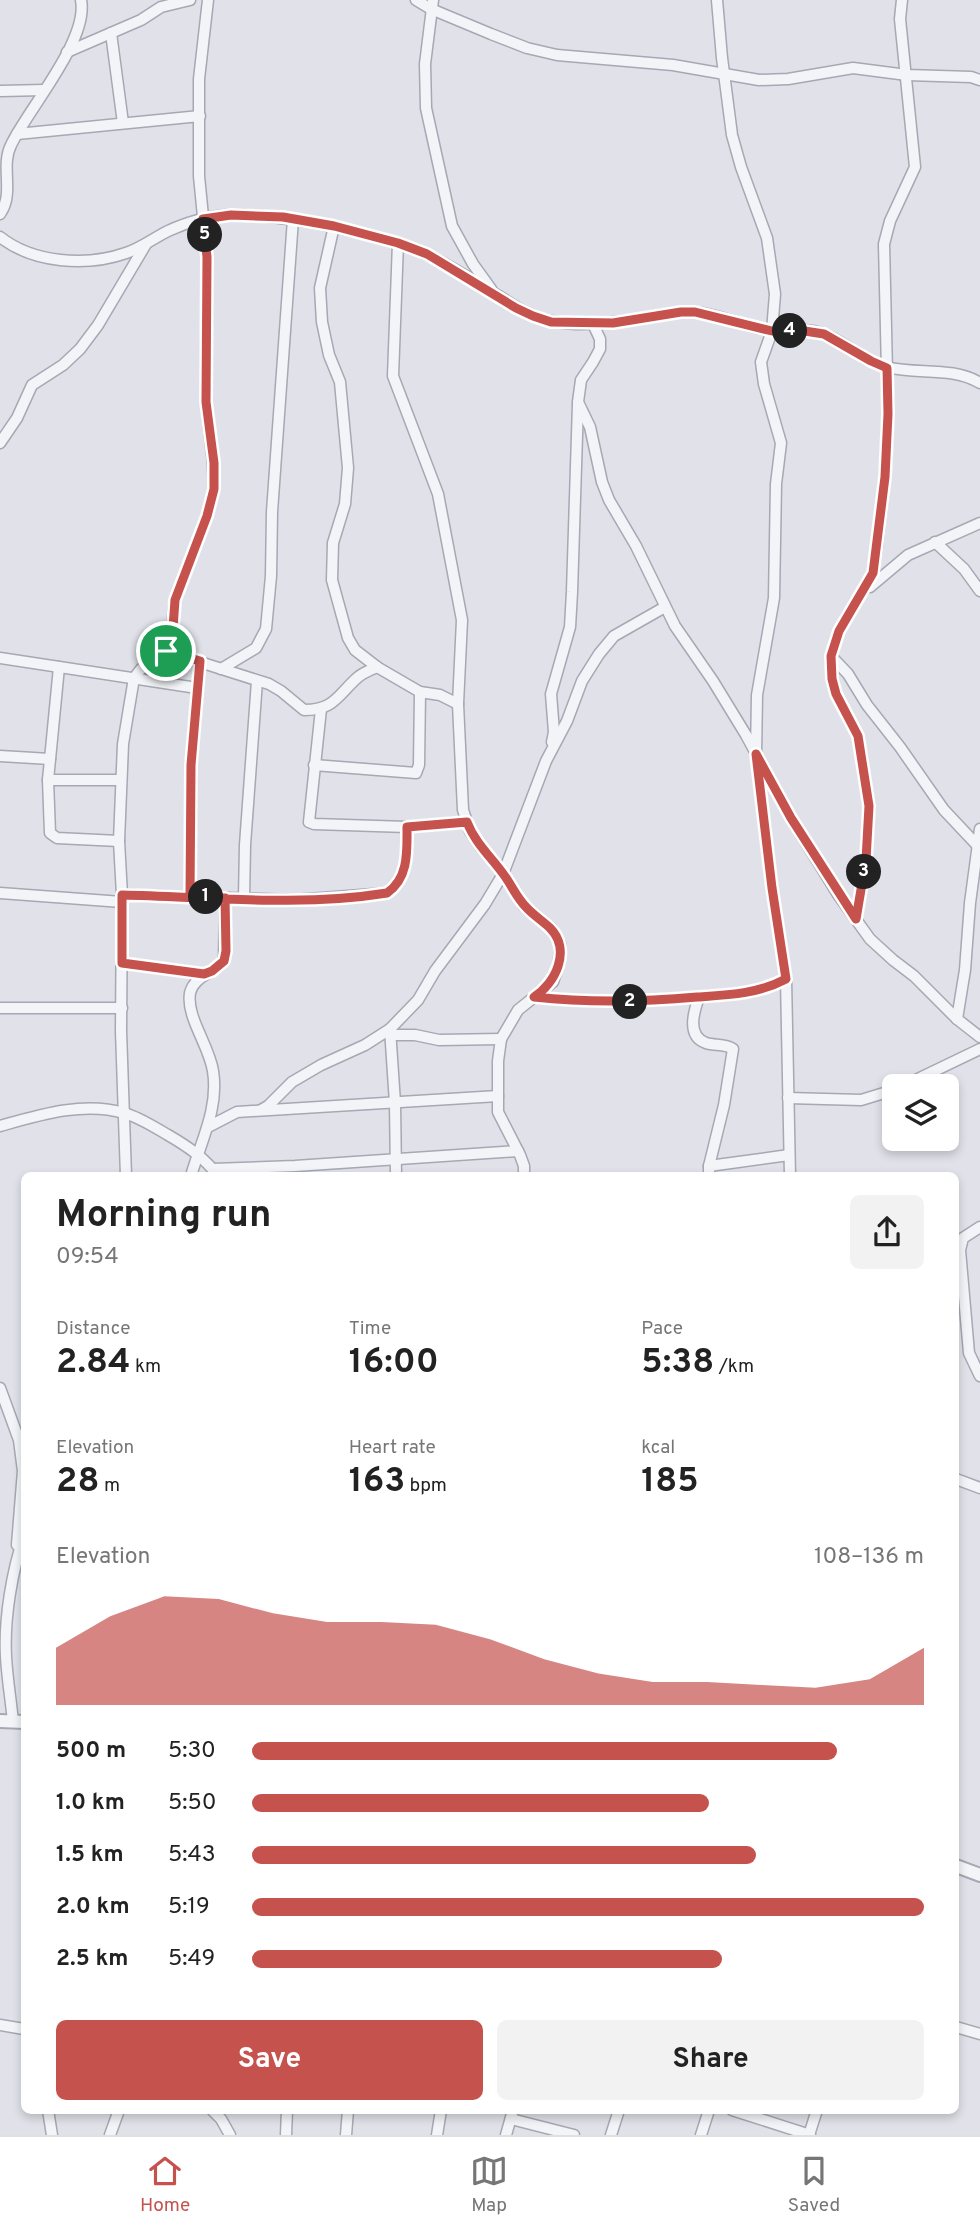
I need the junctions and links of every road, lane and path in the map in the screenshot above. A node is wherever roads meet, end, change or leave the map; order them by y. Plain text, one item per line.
1 (81, 0) edge
2 (190, 0) edge
3 (208, 0) edge
4 (416, 0) edge
5 (717, 0) edge
6 (902, 0) edge
7 (432, 4) edge
8 (111, 33) junction
9 (67, 52) junction
10 (724, 75) junction
11 (907, 75) junction
12 (980, 80) edge
13 (44, 90) junction
14 (0, 91) edge
15 (200, 116) junction
16 (123, 123) junction
17 (17, 134) junction
18 (0, 214) edge
19 (203, 219) junction
20 (293, 219) junction
21 (334, 226) junction
22 (0, 237) edge
23 (146, 243) junction
24 (398, 243) junction
25 (493, 293) junction
26 (593, 324) junction
27 (772, 331) junction
28 (887, 368) junction
29 (980, 383) edge
30 (578, 402) junction
31 (0, 443) edge
32 (980, 523) edge
33 (935, 542) junction
34 (980, 591) edge
35 (862, 594) junction
36 (665, 607) junction
37 (166, 651) junction
38 (831, 656) junction
39 (0, 658) edge
40 (200, 661) junction
41 (58, 667) junction
42 (377, 667) junction
43 (221, 669) junction
44 (134, 678) junction
45 (257, 681) junction
46 (197, 688) junction
47 (420, 692) junction
48 (458, 704) junction
49 (321, 709) junction
50 (550, 753) junction
51 (756, 754) junction
52 (0, 755) edge
53 (50, 759) junction
54 (314, 765) junction
55 (48, 780) junction
56 (120, 780) junction
57 (467, 822) junction
58 (407, 827) junction
59 (980, 829) edge
60 (119, 841) junction
61 (977, 845) junction
62 (503, 874) junction
63 (0, 893) edge
64 (190, 897) junction
65 (225, 898) junction
66 (244, 898) junction
67 (122, 899) junction
68 (856, 919) junction
69 (122, 963) junction
70 (204, 974) junction
71 (786, 979) junction
72 (534, 997) junction
73 (699, 997) junction
74 (121, 1007) junction
75 (0, 1008) edge
76 (957, 1019) junction
77 (391, 1032) junction
78 (980, 1037) edge
79 (501, 1039) junction
80 (980, 1049) edge
81 (928, 1074) edge
82 (882, 1094) edge
83 (498, 1096) junction
84 (788, 1098) junction
85 (395, 1103) junction
86 (261, 1110) junction
87 (125, 1113) junction
88 (0, 1126) edge
89 (208, 1127) junction
90 (518, 1151) junction
91 (199, 1155) junction
92 (789, 1155) junction
93 (396, 1158) junction
94 (709, 1171) edge
95 (125, 1172) edge
96 (193, 1172) edge
97 (216, 1172) edge
98 (396, 1172) edge
99 (524, 1172) edge
100 (790, 1172) edge
101 (980, 1227) edge
102 (980, 1376) edge
103 (0, 1388) edge
104 (21, 1456) edge
105 (959, 1480) edge
106 (980, 1488) edge
107 (21, 1494) edge
108 (21, 1545) edge
109 (15, 1563) junction
110 (12, 1722) edge
111 (959, 1867) edge
112 (980, 1875) edge
113 (0, 2025) edge
114 (21, 2028) edge
115 (959, 2028) edge
116 (980, 2033) edge
117 (49, 2114) edge
118 (118, 2114) edge
119 (216, 2114) edge
120 (287, 2114) edge
121 (348, 2114) edge
122 (440, 2114) edge
123 (618, 2114) edge
124 (708, 2114) edge
125 (754, 2114) edge
126 (816, 2114) edge
127 (512, 2115) edge
128 (569, 2134) edge
129 (52, 2135) edge
130 (110, 2135) edge
131 (230, 2135) edge
132 (286, 2135) edge
133 (346, 2135) edge
134 (437, 2135) edge
135 (506, 2135) edge
136 (611, 2135) edge
137 (701, 2135) edge
138 (809, 2135) edge

1 - 9 street
2 - 8 street
3 - 15 street
4 - 7 street
5 - 10 street
6 - 11 street
7 - 10 street
7 - 25 street
8 - 9 street
8 - 16 street
9 - 13 street
10 - 11 street
10 - 27 street
11 - 12 street
11 - 28 street
13 - 14 street
13 - 17 street
15 - 16 street
15 - 19 street
16 - 17 street
17 - 18 street
19 - 20 street
19 - 23 street
19 - 37 street
20 - 21 street
20 - 43 street
21 - 24 street
21 - 42 street
22 - 23 street
23 - 31 street
24 - 25 street
24 - 48 street
25 - 26 street
26 - 27 street
26 - 30 street
27 - 28 street
27 - 51 street
28 - 29 street
28 - 35 street
30 - 36 street
30 - 50 street
32 - 33 street
33 - 34 street
33 - 35 street
35 - 38 street
36 - 50 street
36 - 51 street
37 - 40 street
37 - 44 street
38 - 61 street
38 - 68 street
39 - 41 street
40 - 43 street
40 - 46 street
41 - 44 street
41 - 53 street
42 - 47 street
42 - 49 street
43 - 45 street
44 - 46 street
44 - 56 street
45 - 49 street
45 - 66 street
46 - 64 street
47 - 48 street
47 - 54 street
48 - 57 street
49 - 54 street
50 - 62 street
51 - 68 street
51 - 71 street
52 - 53 street
53 - 55 street
54 - 58 street
55 - 56 street
55 - 60 street
56 - 60 street
57 - 58 street
57 - 62 street
58 - 66 street
59 - 61 street
60 - 67 street
61 - 76 street
62 - 72 street
62 - 77 street
63 - 67 street
64 - 65 street
64 - 67 street
65 - 66 street
65 - 70 street
67 - 69 street
68 - 76 street
69 - 70 street
69 - 74 street
70 - 89 street
71 - 73 street
71 - 84 street
72 - 73 street
72 - 79 street
73 - 94 street
74 - 75 street
74 - 87 street
76 - 78 street
77 - 79 street
77 - 85 street
77 - 86 street
79 - 83 street
80 - 81 street
82 - 84 street
83 - 85 street
83 - 90 street
84 - 92 street
85 - 86 street
85 - 93 street
86 - 89 street
87 - 88 street
87 - 91 street
87 - 95 street
89 - 91 street
90 - 93 street
90 - 99 street
91 - 96 street
91 - 97 street
92 - 94 street
92 - 100 street
93 - 97 street
93 - 98 street
101 - 102 street
103 - 104 street
105 - 106 street
107 - 109 street
108 - 109 street
109 - 110 street
111 - 112 street
113 - 114 street
115 - 116 street
117 - 129 street
118 - 130 street
119 - 131 street
120 - 132 street
121 - 133 street
122 - 134 street
123 - 136 street
124 - 137 street
125 - 138 street
126 - 138 street
127 - 128 street
127 - 135 street

